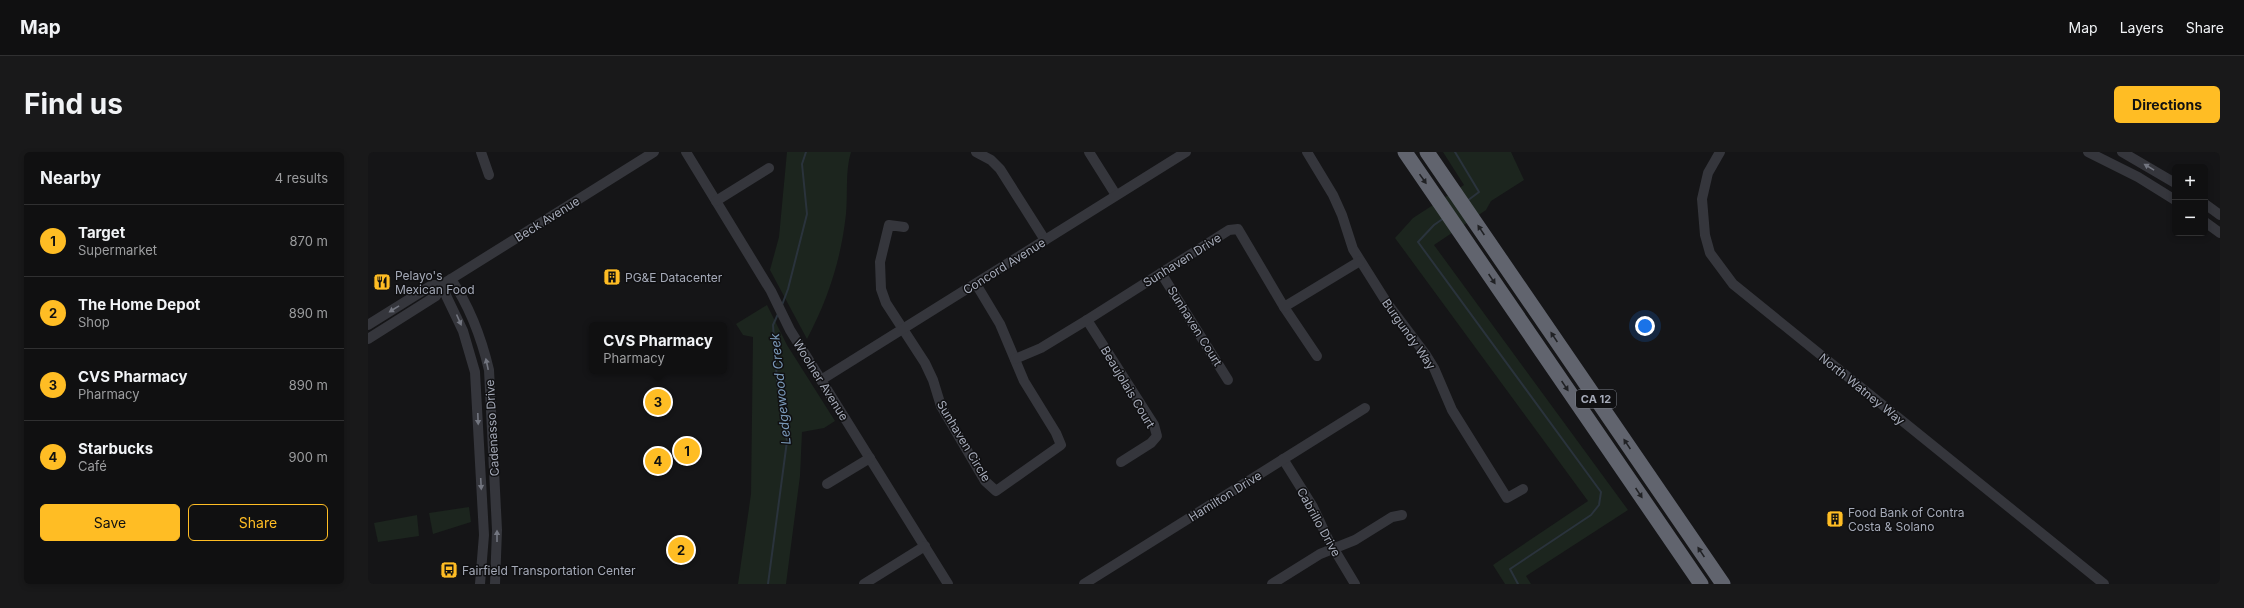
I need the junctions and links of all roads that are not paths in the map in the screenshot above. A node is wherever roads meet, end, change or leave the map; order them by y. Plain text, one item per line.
1 (481, 152) edge
2 (654, 152) edge
3 (686, 152) edge
4 (976, 152) edge
5 (1089, 152) edge
6 (1186, 152) edge
7 (1307, 152) edge
8 (1405, 152) edge
9 (1428, 152) edge
10 (1720, 152) edge
11 (2088, 152) edge
12 (2122, 152) edge
13 (769, 168) dead end
14 (489, 175) dead end
15 (2172, 182) edge
16 (1116, 196) junction
17 (2172, 198) edge
18 (716, 201) junction
19 (2208, 206) edge
20 (2220, 215) edge
21 (2208, 224) edge
22 (904, 227) dead end
23 (2220, 233) edge
24 (1044, 240) junction
25 (1360, 261) junction
26 (1161, 273) junction
27 (451, 279) junction
28 (976, 284) junction
29 (441, 286) junction
30 (1284, 307) junction
31 (1087, 320) junction
32 (368, 325) edge
33 (903, 328) junction
34 (368, 339) edge
35 (1317, 356) dead end
36 (1015, 359) junction
37 (821, 380) junction
38 (1228, 380) dead end
39 (1365, 408) dead end
40 (870, 458) junction
41 (1283, 459) junction
42 (1121, 462) dead end
43 (827, 484) dead end
44 (1523, 490) dead end
45 (1402, 515) dead end
46 (925, 546) junction
47 (1334, 549) junction
48 (2098, 582) edge
49 (480, 584) edge
50 (495, 584) edge
51 (864, 584) edge
52 (948, 584) edge
53 (1084, 584) edge
54 (1272, 584) edge
55 (1354, 584) edge
56 (1700, 584) edge
57 (1723, 584) edge

1 - 14 street
2 - 27 street, Beck Avenue
3 - 18 street, Woolner Avenue
4 - 24 street
5 - 16 street
6 - 16 street, Concord Avenue
7 - 25 street, Burgundy Way
8 -> 56 highway, CA 12
57 -> 9 highway, CA 12
10 - 48 street, North Watney Way
11 - 17 street
15 -> 12 street
13 - 18 street
16 - 24 street, Concord Avenue
18 - 37 street, Woolner Avenue
19 - 20 street
21 - 23 street
22 - 33 street
24 - 28 street, Concord Avenue
25 - 30 street
25 - 44 street, Burgundy Way
26 - 30 street, Sunhaven Drive
26 - 31 street, Sunhaven Drive
26 - 38 street, Sunhaven Court
27 - 29 street, Beck Avenue
50 -> 27 street, Cadenasso Drive
28 - 33 street, Concord Avenue
28 - 36 street, Sunhaven Circle
29 -> 32 street, Beck Avenue
29 - 34 street, Beck Avenue
29 -> 49 street, Cadenasso Drive
30 - 35 street
31 - 36 street, Sunhaven Drive
31 - 42 street, Beaujolais Court
33 - 36 street, Sunhaven Circle
33 - 37 street, Concord Avenue
37 - 40 street, Woolner Avenue
39 - 41 street, Hamilton Drive
40 - 43 street
40 - 46 street, Woolner Avenue
41 - 47 street, Cabrillo Drive
41 - 53 street, Hamilton Drive
45 - 47 street
46 - 51 street
46 - 52 street, Woolner Avenue
47 - 54 street
47 - 55 street, Cabrillo Drive

